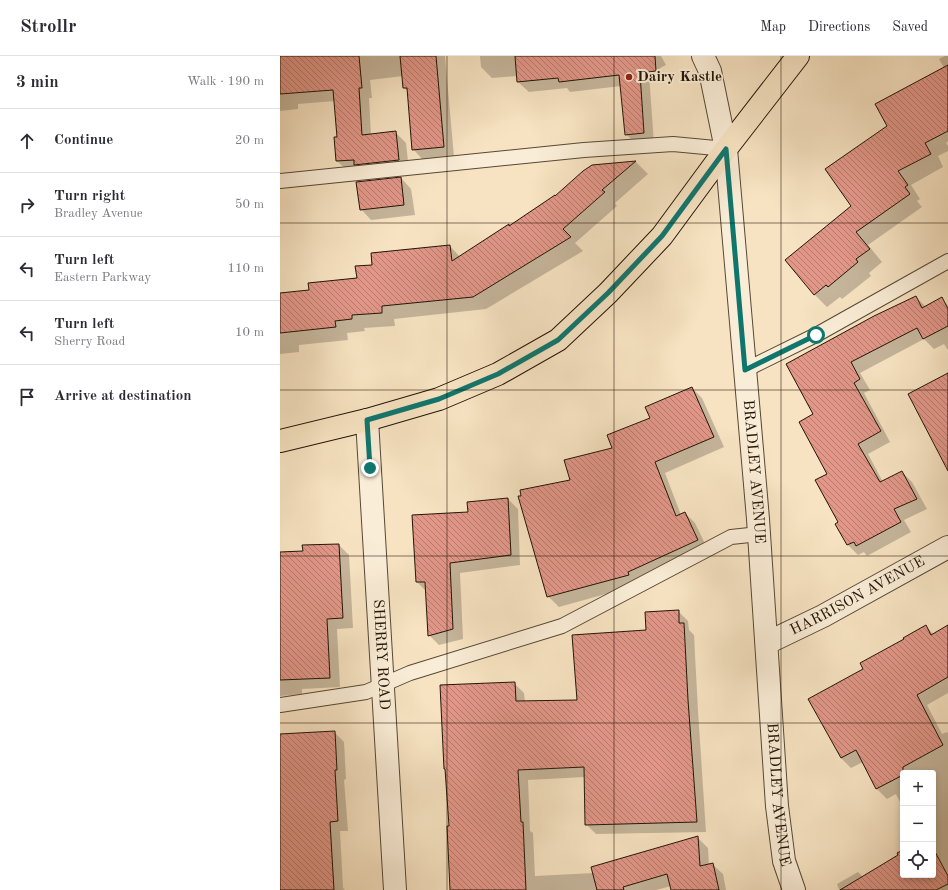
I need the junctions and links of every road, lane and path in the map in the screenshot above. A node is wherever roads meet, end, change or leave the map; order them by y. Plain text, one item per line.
1 (702, 56) edge
2 (798, 56) edge
3 (726, 149) junction
4 (280, 181) edge
5 (948, 261) edge
6 (745, 370) junction
7 (367, 420) junction
8 (280, 441) edge
9 (759, 534) junction
10 (948, 547) edge
11 (767, 643) junction
12 (383, 684) junction
13 (280, 706) edge
14 (395, 890) edge
15 (794, 890) edge

1 - 3 street, BRADLEY AVENUE
2 - 3 main road
3 - 4 lane
3 - 6 street, BRADLEY AVENUE
3 - 7 main road
5 - 6 lane
6 - 9 street, BRADLEY AVENUE
7 - 8 main road
7 - 12 street, SHERRY ROAD
9 - 11 street, BRADLEY AVENUE
9 - 12 lane
10 - 11 street, HARRISON AVENUE
11 - 15 street, BRADLEY AVENUE
12 - 13 lane
12 - 14 street, SHERRY ROAD

